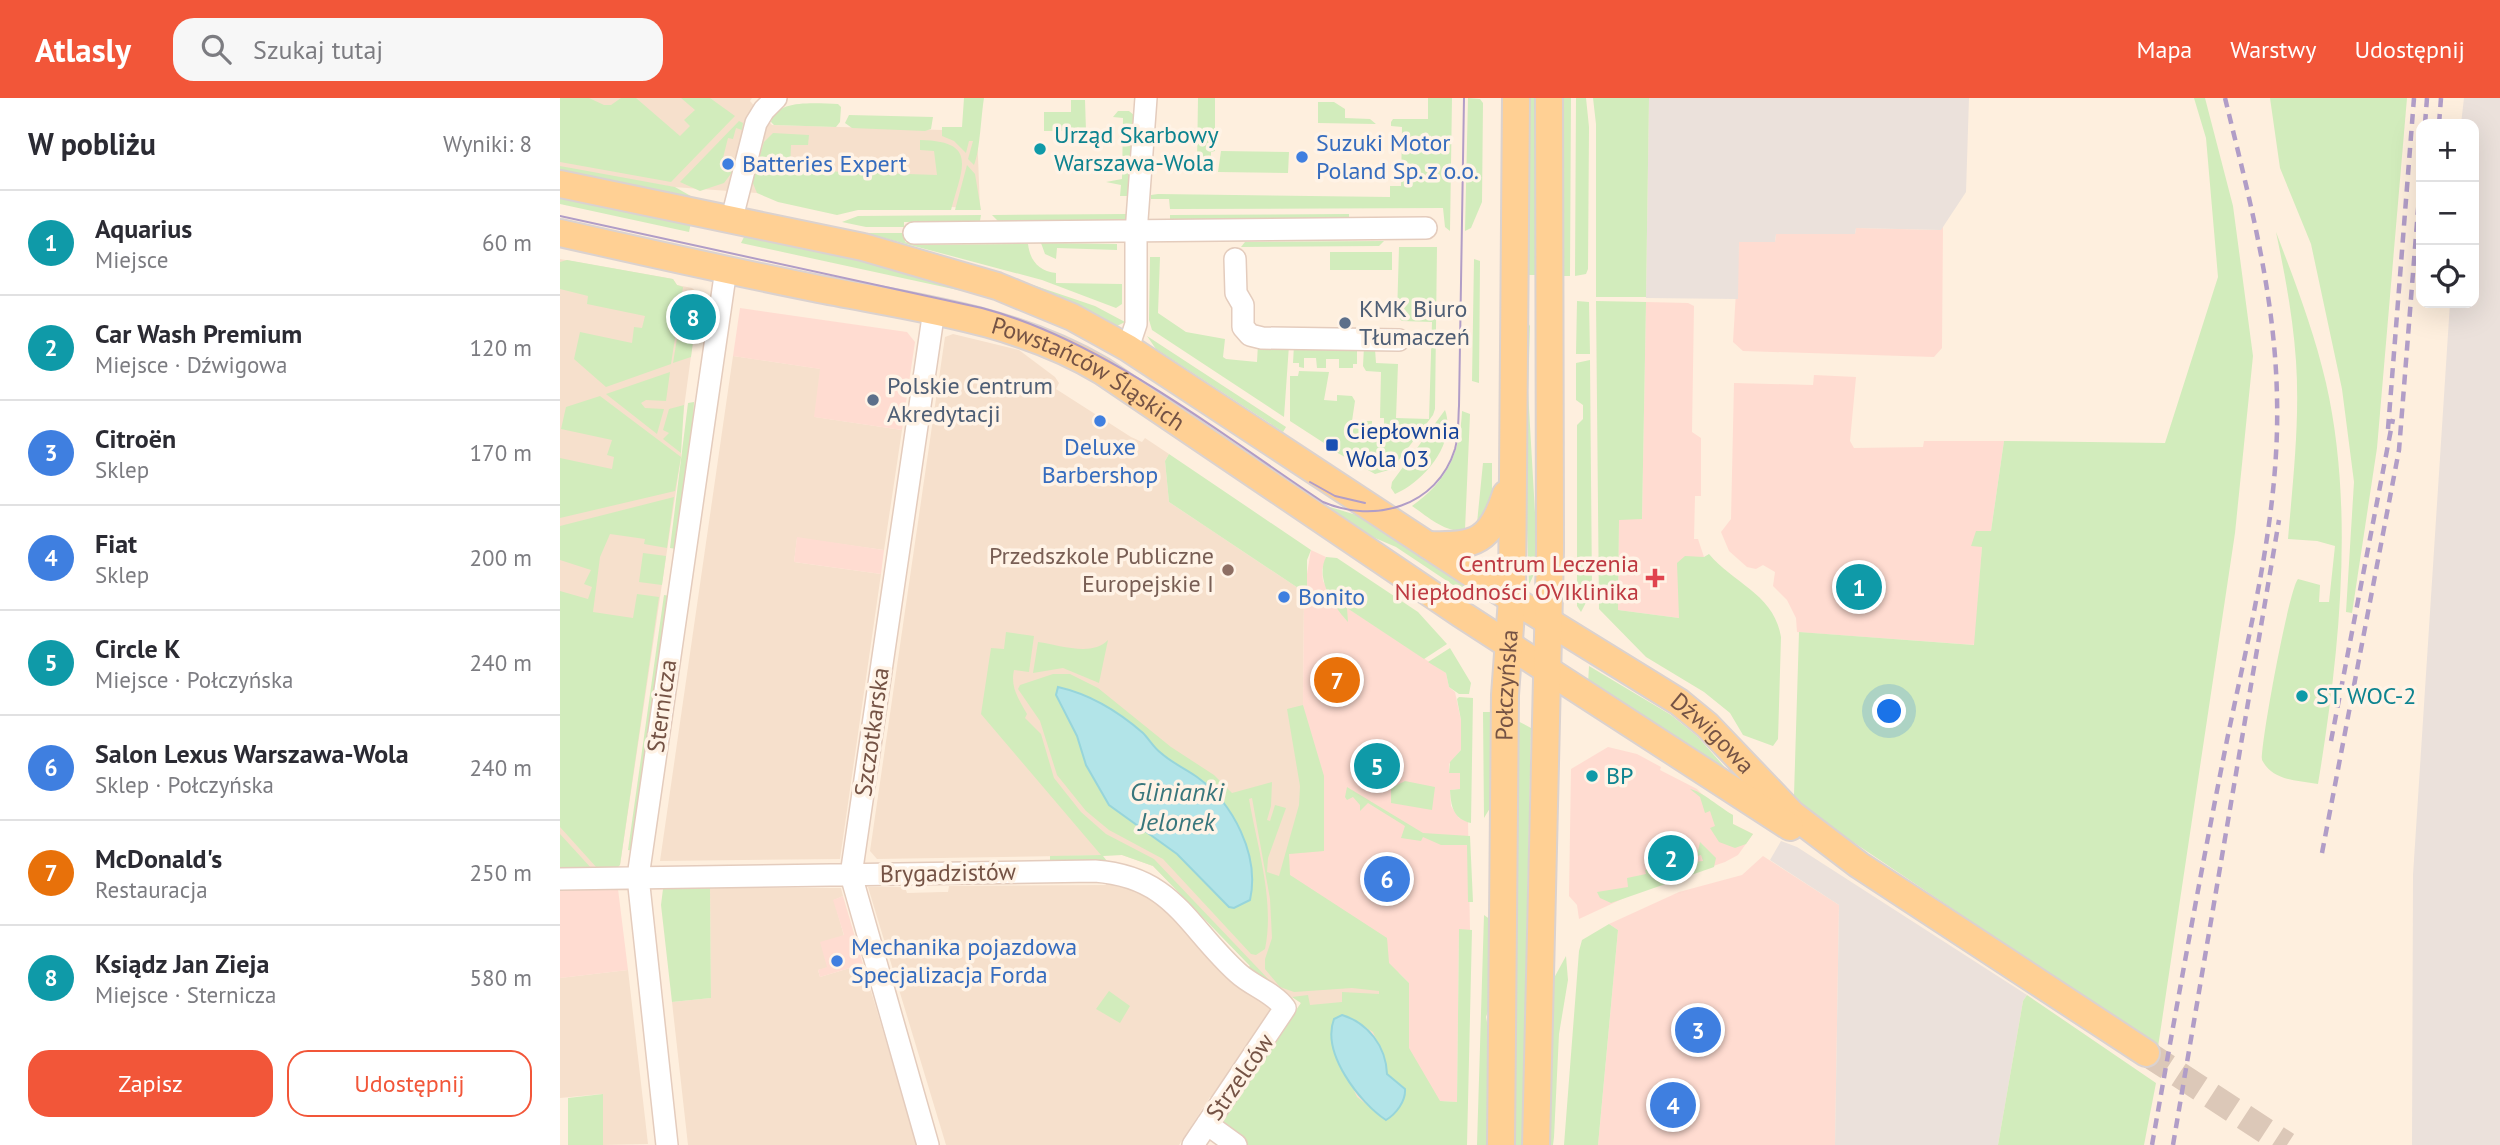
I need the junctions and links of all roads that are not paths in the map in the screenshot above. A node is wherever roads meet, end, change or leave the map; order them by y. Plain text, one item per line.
1 (776, 98) edge
2 (1146, 98) edge
3 (1516, 98) edge
4 (1549, 98) edge
5 (560, 184) edge
6 (732, 218) junction
7 (1426, 228) dead end
8 (560, 233) edge
9 (914, 233) dead end
10 (1136, 233) junction
11 (1234, 258) dead end
12 (726, 269) junction
13 (934, 310) junction
14 (1513, 319) junction
15 (1548, 321) junction
16 (1399, 340) dead end
17 (1128, 348) junction
18 (1511, 479) junction
19 (1428, 545) junction
20 (1512, 599) junction
21 (1549, 622) junction
22 (1507, 644) junction
23 (1548, 670) junction
24 (1859, 865) junction
25 (851, 875) junction
26 (638, 877) junction
27 (560, 878) edge
28 (1285, 1008) joint
29 (2146, 1053) tunnel mouth
30 (1207, 1124) junction
31 (667, 1145) edge
32 (928, 1145) edge
33 (1193, 1145) edge
34 (1236, 1145) edge
35 (1501, 1145) edge
36 (1536, 1145) edge

1 - 6 street
2 - 10 street
3 - 14 main road, Połczyńska
4 - 15 main road, Połczyńska
5 - 6 main road, Powstańców Śląskich
6 - 17 main road, Powstańców Śląskich
7 - 10 street
8 - 12 main road, Powstańców Śląskich
9 - 10 street
10 - 17 street
11 - 16 street
12 - 13 main road, Powstańców Śląskich
12 - 26 street, Sternicza
13 - 22 main road, Powstańców Śląskich
13 - 25 street, Szczotkarska
14 - 15 main road
14 - 18 main road, Połczyńska
15 - 21 main road, Połczyńska
17 - 19 main road, Powstańców Śląskich
18 - 19 main road
18 - 20 main road, Połczyńska
19 - 20 main road, Powstańców Śląskich
20 - 21 main road, Powstańców Śląskich
20 - 22 main road, Połczyńska
21 - 23 main road, Połczyńska
21 - 24 main road, Dźwigowa
22 - 23 main road, Powstańców Śląskich
22 - 35 main road, Połczyńska
23 - 24 main road, Dźwigowa
23 - 36 main road, Połczyńska
24 - 29 main road, Dźwigowa
25 - 26 street, Brygadzistów
25 - 28 street, Brygadzistów
25 - 32 street, Szczotkarska
26 - 27 street, Brygadzistów
26 - 31 street, Sternicza
28 - 30 street, Strzelców
30 - 33 street, Strzelców
30 - 34 street

